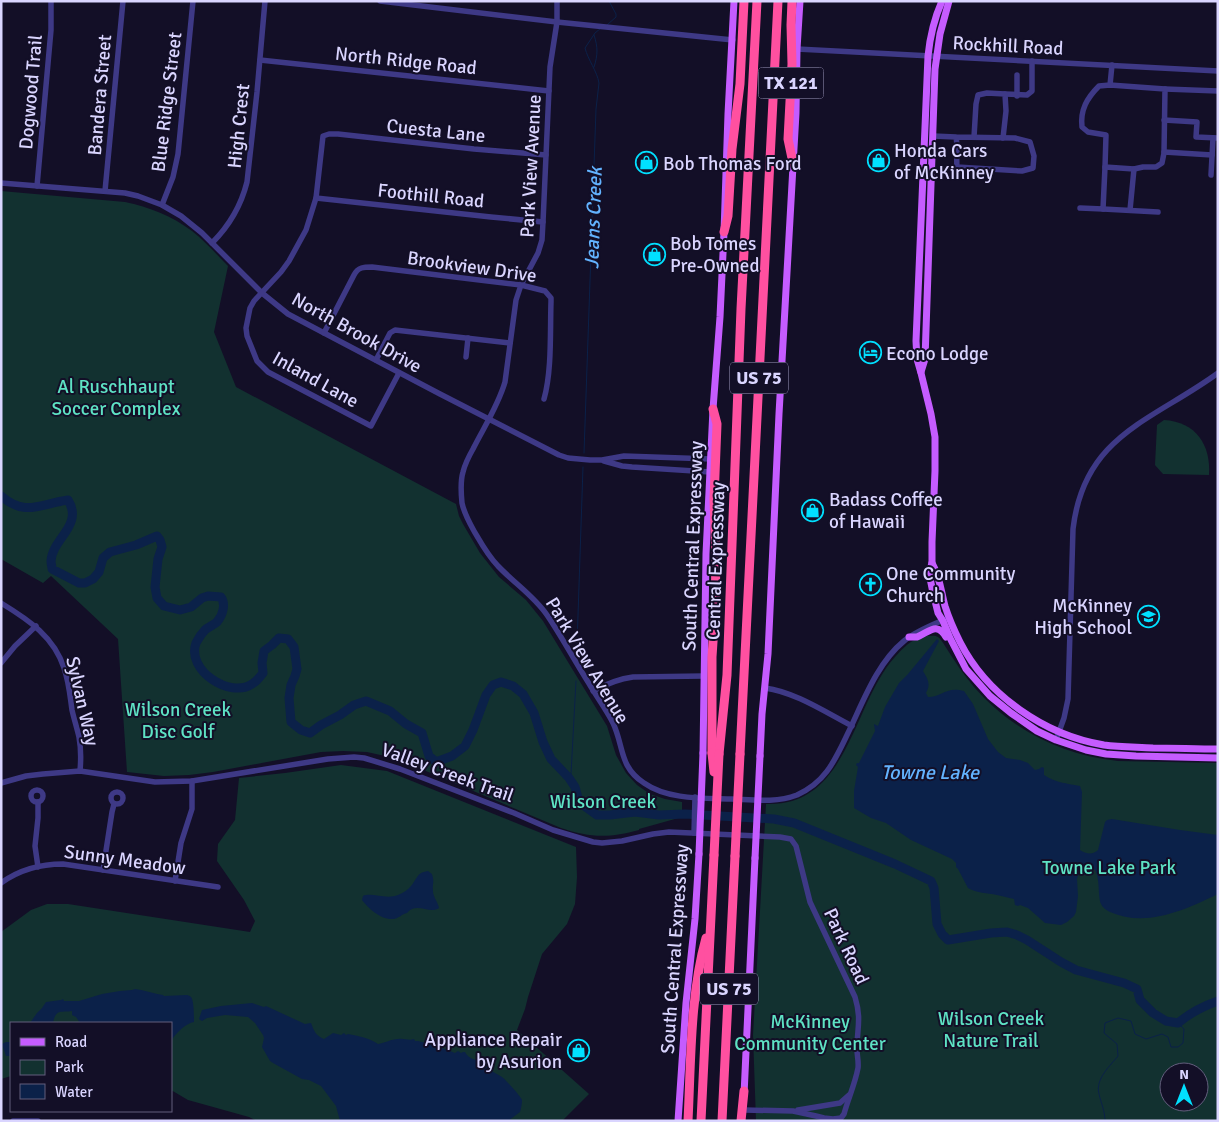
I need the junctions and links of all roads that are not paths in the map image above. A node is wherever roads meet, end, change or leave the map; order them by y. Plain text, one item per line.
1 (51, 1) edge
2 (123, 1) edge
3 (193, 1) edge
4 (265, 1) edge
5 (380, 1) edge
6 (557, 1) edge
7 (734, 1) edge
8 (744, 1) edge
9 (757, 1) edge
10 (778, 1) edge
11 (792, 1) edge
12 (800, 1) edge
13 (942, 1) edge
14 (949, 1) edge
15 (414, 3) edge
16 (557, 22) junction
17 (733, 40) junction
18 (797, 49) junction
19 (928, 56) junction
20 (936, 56) junction
21 (260, 60) junction
22 (1032, 61) junction
23 (1112, 65) junction
24 (1218, 71) edge
25 (1017, 74) dead end
26 (1110, 85) junction
27 (1165, 90) junction
28 (549, 91) junction
29 (1218, 91) edge
30 (1005, 94) junction
31 (1017, 96) junction
32 (1164, 120) junction
33 (324, 135) joint
34 (932, 136) junction
35 (956, 137) junction
36 (974, 137) junction
37 (1003, 138) junction
38 (1215, 138) edge
39 (1164, 152) junction
40 (546, 155) junction
41 (1212, 155) junction
42 (793, 163) junction
43 (1105, 166) junction
44 (1134, 169) junction
45 (1212, 175) dead end
46 (1, 183) edge
47 (37, 186) junction
48 (106, 191) junction
49 (316, 198) junction
50 (162, 205) junction
51 (1080, 208) dead end
52 (1103, 209) junction
53 (1130, 210) junction
54 (1158, 212) dead end
55 (543, 222) junction
56 (724, 232) junction
57 (212, 242) junction
58 (521, 285) junction
59 (262, 293) junction
60 (324, 333) junction
61 (468, 338) junction
62 (510, 343) junction
63 (466, 357) dead end
64 (376, 360) junction
65 (400, 373) junction
66 (921, 373) junction
67 (1218, 373) edge
68 (544, 399) dead end
69 (713, 409) junction
70 (489, 419) junction
71 (656, 456) junction
72 (711, 459) junction
73 (602, 460) junction
74 (655, 468) junction
75 (710, 472) junction
76 (1, 603) edge
77 (946, 619) junction
78 (36, 626) junction
79 (909, 637) junction
80 (1, 663) edge
81 (704, 676) junction
82 (974, 678) junction
83 (765, 688) junction
84 (593, 691) junction
85 (852, 726) junction
86 (1059, 732) junction
87 (1056, 740) junction
88 (1154, 748) junction
89 (1218, 749) edge
90 (711, 753) junction
91 (1106, 754) junction
92 (1218, 758) edge
93 (80, 771) junction
94 (192, 781) junction
95 (1, 783) edge
96 (695, 797) junction
97 (38, 802) dead end
98 (114, 804) dead end
99 (694, 833) junction
100 (761, 836) joint
101 (38, 867) junction
102 (103, 870) junction
103 (175, 880) junction
104 (1, 883) edge
105 (218, 887) dead end
106 (711, 921) junction
107 (744, 1091) junction
108 (849, 1096) junction
109 (744, 1110) junction
110 (793, 1111) junction
111 (13, 1121) edge
112 (38, 1121) edge
113 (678, 1121) edge
114 (688, 1121) edge
115 (701, 1121) edge
116 (722, 1121) edge
117 (743, 1121) edge

1 - 47 street, Dogwood Trail
2 - 48 street, Bandera Street
3 - 50 street, Blue Ridge Street
4 - 21 street, High Crest
5 - 15 street
6 - 16 street, Park View Avenue
7 - 17 main road, South Central Expressway
8 - 56 highway
9 - 90 highway, Central Expressway / US 75
10 - 116 highway, Central Expressway / US 75, bridge
11 - 42 highway, TX 121
12 - 18 main road
13 - 19 main road
14 - 20 main road
15 - 16 street
16 - 17 street
16 - 28 street, Park View Avenue
17 - 56 main road, South Central Expressway
18 - 19 street, Rockhill Road
18 - 42 main road
19 - 20 street, Rockhill Road
19 - 66 main road
20 - 22 street, Rockhill Road
20 - 34 main road
21 - 28 street, North Ridge Road
21 - 57 street, High Crest
22 - 23 street, Rockhill Road
22 - 31 street
23 - 24 street, Rockhill Road
23 - 26 street
25 - 31 street
26 - 27 street
26 - 43 street
27 - 29 street
27 - 32 street
28 - 40 street, Park View Avenue
30 - 31 street
30 - 36 street
30 - 37 street
32 - 38 street
32 - 39 street
33 - 40 street, Cuesta Lane
33 - 49 street, Inland Lane
34 - 35 street
34 - 66 main road
35 - 36 street
35 - 37 street
36 - 37 street
38 - 41 street
39 - 41 street
39 - 44 street
40 - 55 street, Park View Avenue
41 - 45 street
42 - 83 main road, TX 121
43 - 44 street
43 - 52 street
44 - 53 street
46 - 47 street, North Brook Drive
47 - 48 street, North Brook Drive
48 - 50 street, North Brook Drive
49 - 55 street, Foothill Road
49 - 59 street, Inland Lane
50 - 57 street, North Brook Drive
51 - 52 street
52 - 53 street
53 - 54 street
55 - 58 street, Park View Avenue
56 - 69 main road, South Central Expressway
57 - 59 street, North Brook Drive
58 - 60 street, Brookview Drive
58 - 62 street, Park View Avenue
58 - 68 street, Brookview Drive
59 - 60 street, North Brook Drive
59 - 65 street, Inland Lane
60 - 64 street, North Brook Drive
61 - 62 street
61 - 63 street
61 - 64 street
62 - 70 street, Park View Avenue
64 - 65 street, North Brook Drive
65 - 70 street, North Brook Drive
66 - 77 main road
67 - 86 street
69 - 72 main road, South Central Expressway
69 - 90 highway
70 - 73 street, North Brook Drive
70 - 84 street, Park View Avenue
71 - 72 street, North Brook Drive
71 - 73 street, North Brook Drive
71 - 74 street
72 - 75 main road, South Central Expressway
73 - 74 street, North Brook Drive
74 - 75 street, North Brook Drive
75 - 81 main road, South Central Expressway
76 - 78 street, Sylvan Way
77 - 79 street, Park View Avenue
77 - 82 main road
77 - 86 main road
78 - 80 street
78 - 93 street, Sylvan Way
79 - 82 main road
79 - 85 street, Park View Avenue
81 - 84 street
81 - 90 main road, South Central Expressway
82 - 87 main road
83 - 85 street
83 - 107 main road, TX 121, bridge
84 - 96 street, Park View Avenue
85 - 96 street, Park View Avenue
86 - 87 street
86 - 88 main road
87 - 91 main road
88 - 89 main road
88 - 91 main road
90 - 106 highway, Central Expressway / US 75, bridge
90 - 113 main road, South Central Expressway, bridge
91 - 92 main road
93 - 94 street, Valley Creek Trail
93 - 95 street, Valley Creek Trail
94 - 99 street, Valley Creek Trail
94 - 103 street
96 - 99 street
97 - 101 street
98 - 102 street
99 - 100 street, Valley Creek Trail
100 - 108 street, Park Road
101 - 102 street, Sunny Meadow
101 - 104 street, Sunny Meadow
102 - 103 street, Sunny Meadow
103 - 105 street, Sunny Meadow
106 - 114 highway
106 - 115 highway, Central Expressway / US 75
107 - 109 main road, TX 121
107 - 117 highway
108 - 110 street
108 - 110 street, Park Road
109 - 110 street, Park Road
109 - 117 main road, TX 121
111 - 112 street

